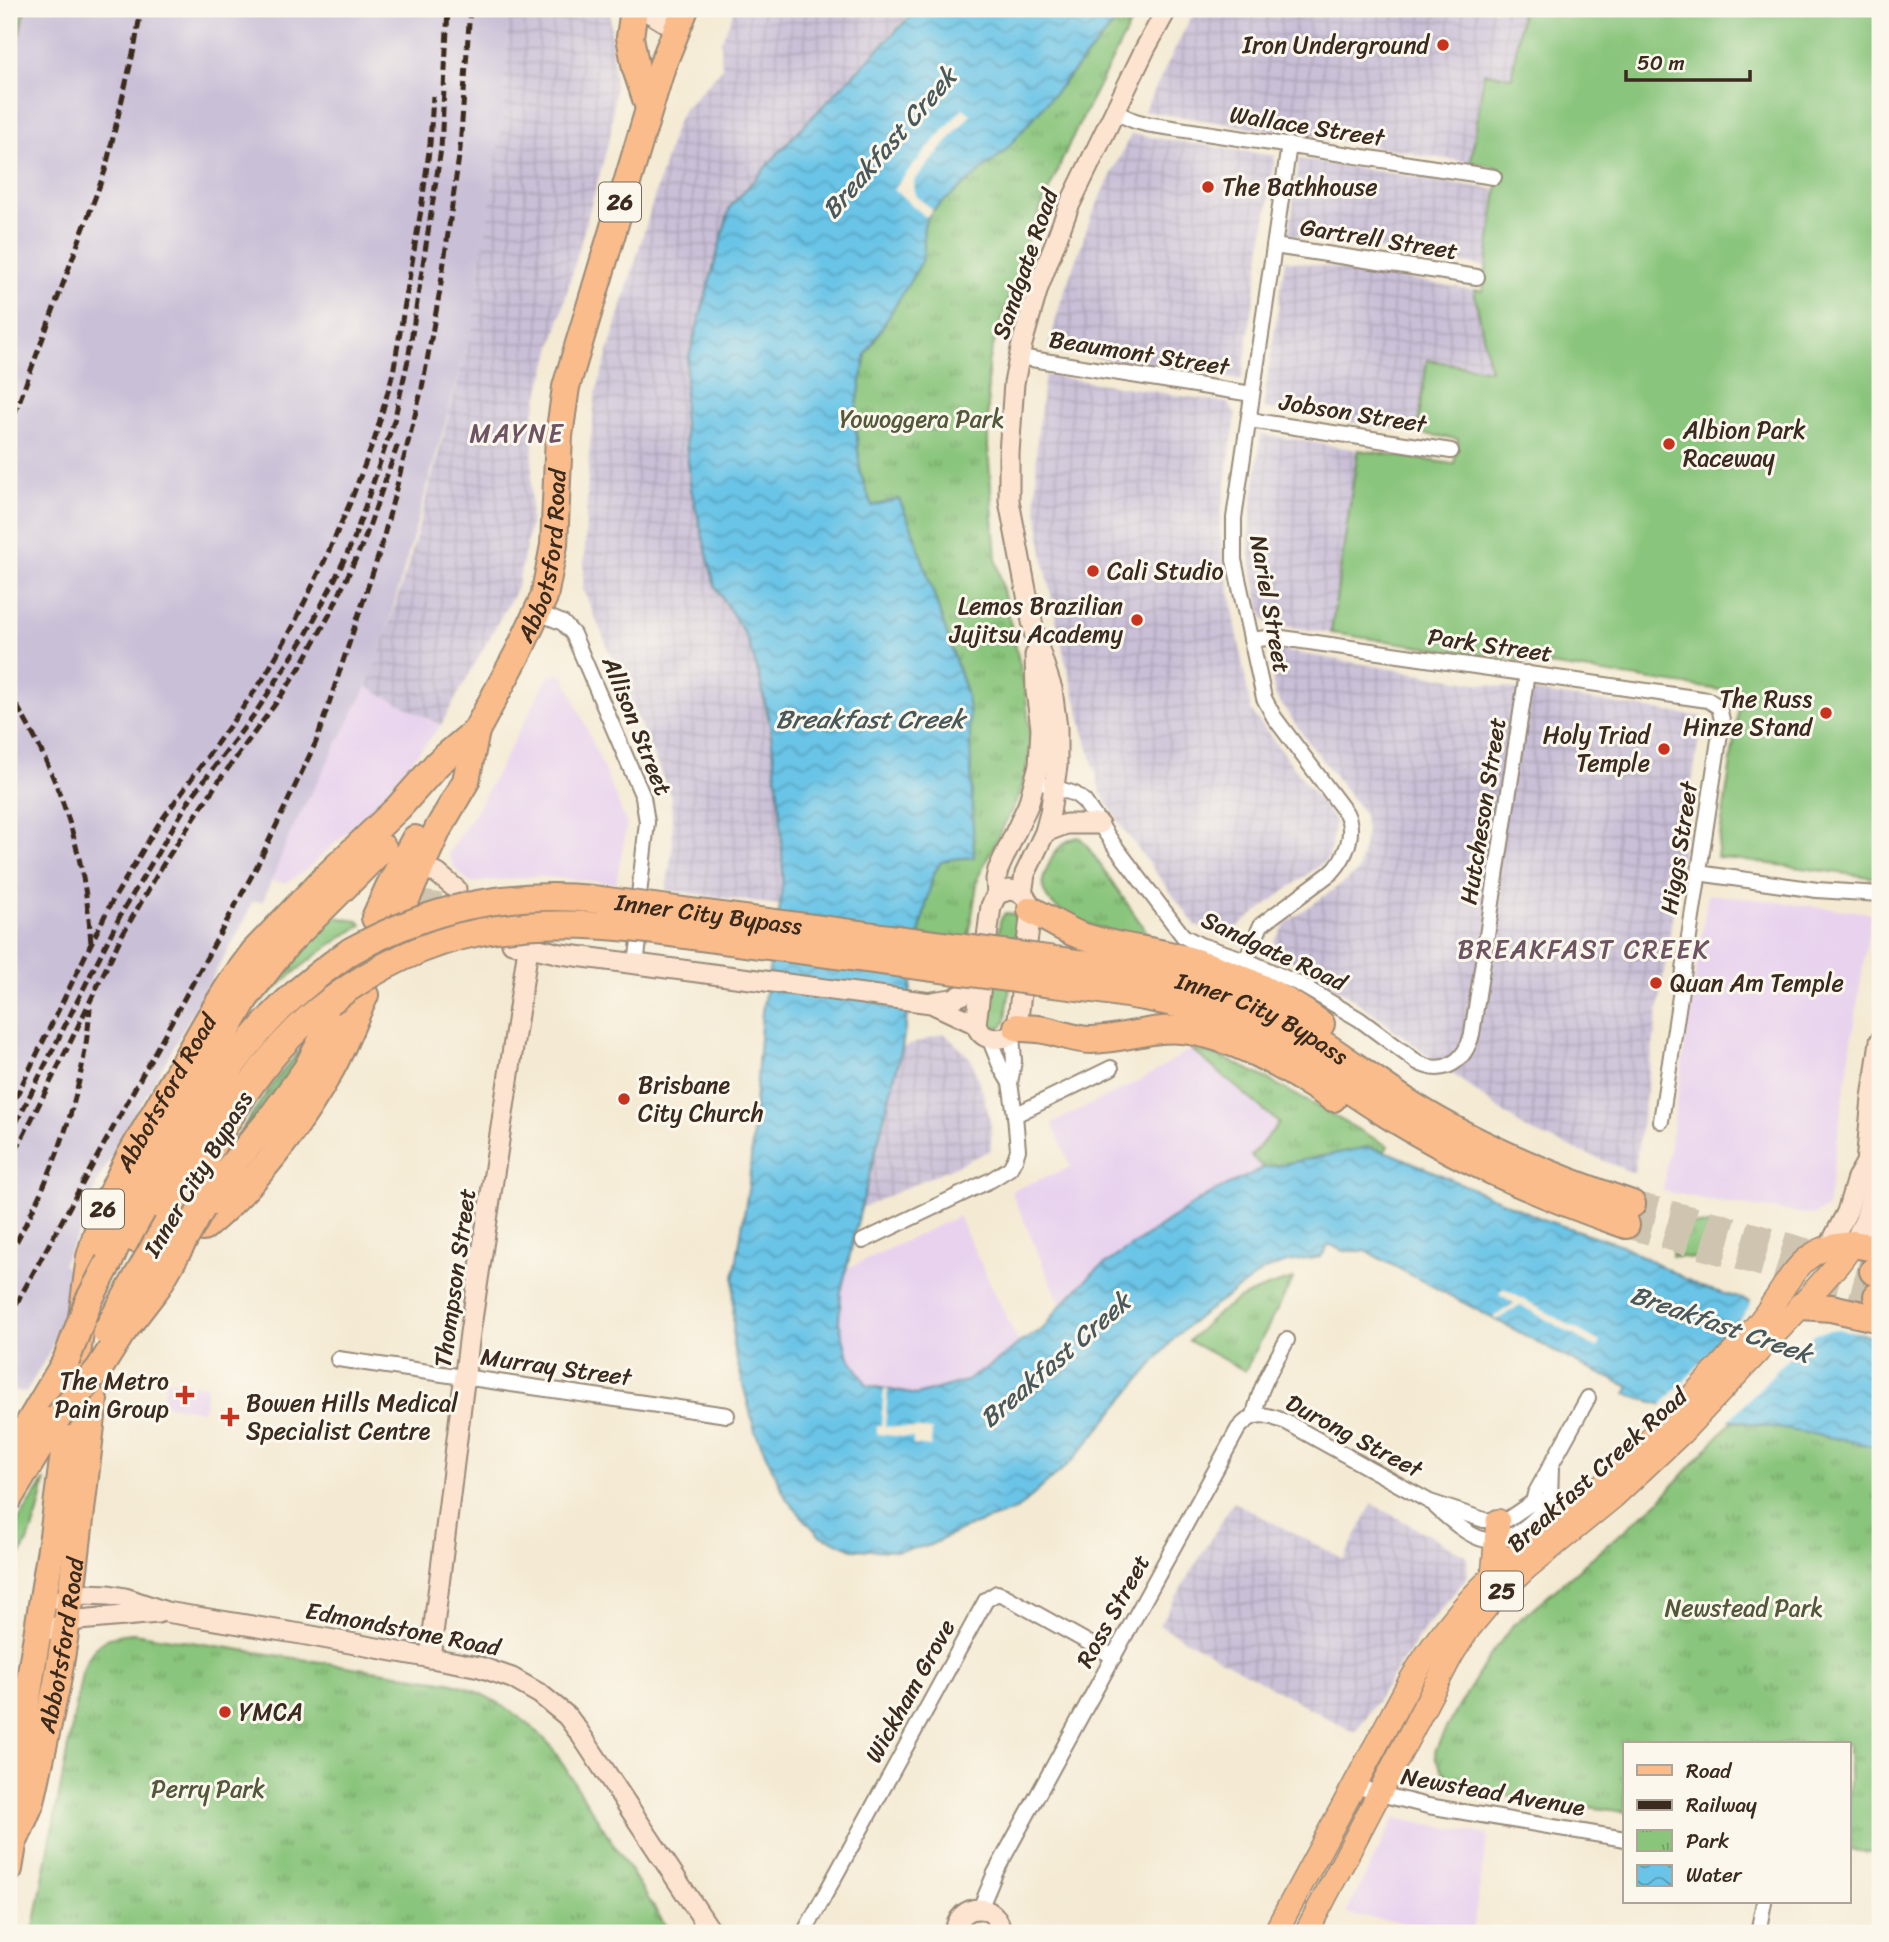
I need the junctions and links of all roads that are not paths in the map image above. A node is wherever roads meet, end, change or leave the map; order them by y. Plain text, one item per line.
1 (634, 9) edge
2 (643, 9) edge
3 (1167, 9) edge
4 (680, 19) edge
5 (649, 108) junction
6 (1114, 112) junction
7 (1289, 145) junction
8 (1494, 177) dead end
9 (1274, 246) junction
10 (1477, 277) dead end
11 (1019, 357) junction
12 (1252, 394) junction
13 (1249, 420) junction
14 (1451, 451) dead end
15 (537, 612) junction
16 (1251, 640) junction
17 (1527, 673) junction
18 (1719, 707) joint
19 (476, 731) junction
20 (1045, 785) junction
21 (413, 792) junction
22 (1099, 824) junction
23 (1045, 832) junction
24 (412, 864) junction
25 (1699, 873) junction
26 (354, 876) junction
27 (456, 889) dead end
28 (997, 894) junction
29 (1880, 894) edge
30 (1027, 902) junction
31 (397, 908) dead end
32 (1245, 960) junction
33 (636, 964) junction
34 (1046, 971) junction
35 (981, 987) junction
36 (365, 995) dead end
37 (931, 1003) junction
38 (331, 1010) junction
39 (983, 1031) junction
40 (1015, 1031) junction
41 (1880, 1041) edge
42 (1342, 1057) junction
43 (1443, 1067) joint
44 (1111, 1068) dead end
45 (1010, 1083) junction
46 (1016, 1115) junction
47 (1661, 1121) dead end
48 (1406, 1125) junction
49 (203, 1218) junction
50 (863, 1241) dead end
51 (1841, 1245) junction
52 (1878, 1284) edge
53 (1789, 1301) junction
54 (1287, 1340) dead end
55 (338, 1359) dead end
56 (62, 1369) junction
57 (464, 1377) junction
58 (1588, 1398) dead end
59 (94, 1400) dead end
60 (727, 1415) dead end
61 (1254, 1416) junction
62 (55, 1422) junction
63 (1671, 1431) junction
64 (9, 1457) edge
65 (1551, 1467) junction
66 (9, 1498) edge
67 (1550, 1501) junction
68 (1581, 1502) junction
69 (1533, 1503) junction
70 (1497, 1530) junction
71 (1493, 1576) junction
72 (71, 1596) junction
73 (166, 1612) junction
74 (39, 1621) junction
75 (67, 1623) junction
76 (1114, 1657) junction
77 (430, 1658) junction
78 (1354, 1785) junction
79 (1380, 1794) junction
80 (1623, 1839) edge
81 (11, 1857) edge
82 (1764, 1904) edge
83 (980, 1909) junction
84 (1311, 1932) edge
85 (712, 1933) edge
86 (804, 1933) edge
87 (955, 1933) edge
88 (1001, 1933) edge
89 (1275, 1933) edge
90 (1758, 1933) edge

1 - 5 highway
2 - 4 street
3 - 6 street, Sandgate Road
4 - 5 highway, Abbotsford Road / 26
5 - 15 highway, Abbotsford Road / 26
6 - 7 street, Wallace Street
6 - 11 street, Sandgate Road
7 - 8 street, Wallace Street
7 - 9 street, Nariel Street
9 - 10 street, Gartrell Street
9 - 12 street, Nariel Street
11 - 12 street, Beaumont Street
11 - 20 street, Sandgate Road
12 - 13 street, Nariel Street
13 - 14 street, Jobson Street
13 - 16 street, Nariel Street
15 - 19 highway, Abbotsford Road / 26
15 - 33 street, Allison Street
16 - 17 street, Park Street
16 - 32 street, Nariel Street
17 - 18 street, Park Street
17 - 43 street, Hutcheson Street
18 - 25 street, Higgs Street
19 - 21 highway, Abbotsford Road / 26
19 - 24 highway, Abbotsford Road / 26
20 - 22 street, Sandgate Road
20 - 23 street, Sandgate Road
20 - 28 street, Sandgate Road
21 - 26 highway
21 - 74 highway, Abbotsford Road / 26
22 - 23 street
22 - 32 street, Sandgate Road
23 - 30 street, Sandgate Road
24 - 26 highway
24 - 27 street
24 - 31 highway
25 - 29 street
25 - 47 street, Higgs Street
26 - 56 highway, bridge
28 - 30 street
28 - 35 street, Sandgate Road
30 - 40 street, Sandgate Road
30 - 42 highway
32 - 43 street, Sandgate Road
33 - 37 street
33 - 57 street, Thompson Street
34 - 38 highway, Inner City Bypass, bridge
34 - 42 highway, Inner City Bypass
34 - 48 highway, Inner City Bypass
34 - 56 highway, Inner City Bypass, bridge
35 - 37 street
35 - 39 street, Sandgate Road
36 - 49 highway
37 - 39 street
38 - 49 highway
38 - 62 highway, Inner City Bypass, bridge
39 - 40 street
39 - 45 street
40 - 45 street
40 - 48 highway
41 - 51 street
42 - 48 highway, Inner City Bypass
44 - 46 street
45 - 46 street
46 - 50 street
49 - 62 highway, bridge
51 - 52 highway
51 - 53 main road, Breakfast Creek Road
52 - 53 highway
53 - 63 main road, Breakfast Creek Road / 25
54 - 61 street, Ross Street
55 - 57 street, Murray Street
56 - 64 highway, Inner City Bypass
57 - 60 street, Murray Street
57 - 77 street, Thompson Street
58 - 65 street
59 - 72 highway, Abbotsford Road / 26
61 - 70 street, Durong Street
61 - 76 street, Ross Street
62 - 66 highway, Inner City Bypass
63 - 68 main road, Breakfast Creek Road / 25
63 - 79 main road, Breakfast Creek Road / 25
65 - 67 street
65 - 69 street
67 - 68 street
67 - 69 street
67 - 70 street
68 - 71 main road, Breakfast Creek Road / 25
69 - 70 street
70 - 71 main road
71 - 78 main road, Breakfast Creek Road / 25
72 - 73 street, Edmondstone Road
72 - 74 street
72 - 75 highway, Abbotsford Road / 26
73 - 75 street, Edmondstone Road
73 - 77 street, Edmondstone Road
74 - 75 street, Edmondstone Road
74 - 81 highway, Abbotsford Road / 26
75 - 81 highway, Abbotsford Road / 26
76 - 83 street, Ross Street
76 - 86 street, Wickham Grove
77 - 85 street, Edmondstone Road
78 - 79 street, Newstead Avenue
78 - 89 main road, Breakfast Creek Road / 25
79 - 80 street, Newstead Avenue
79 - 84 main road, Breakfast Creek Road / 25
82 - 90 street
83 - 87 street
83 - 88 street

